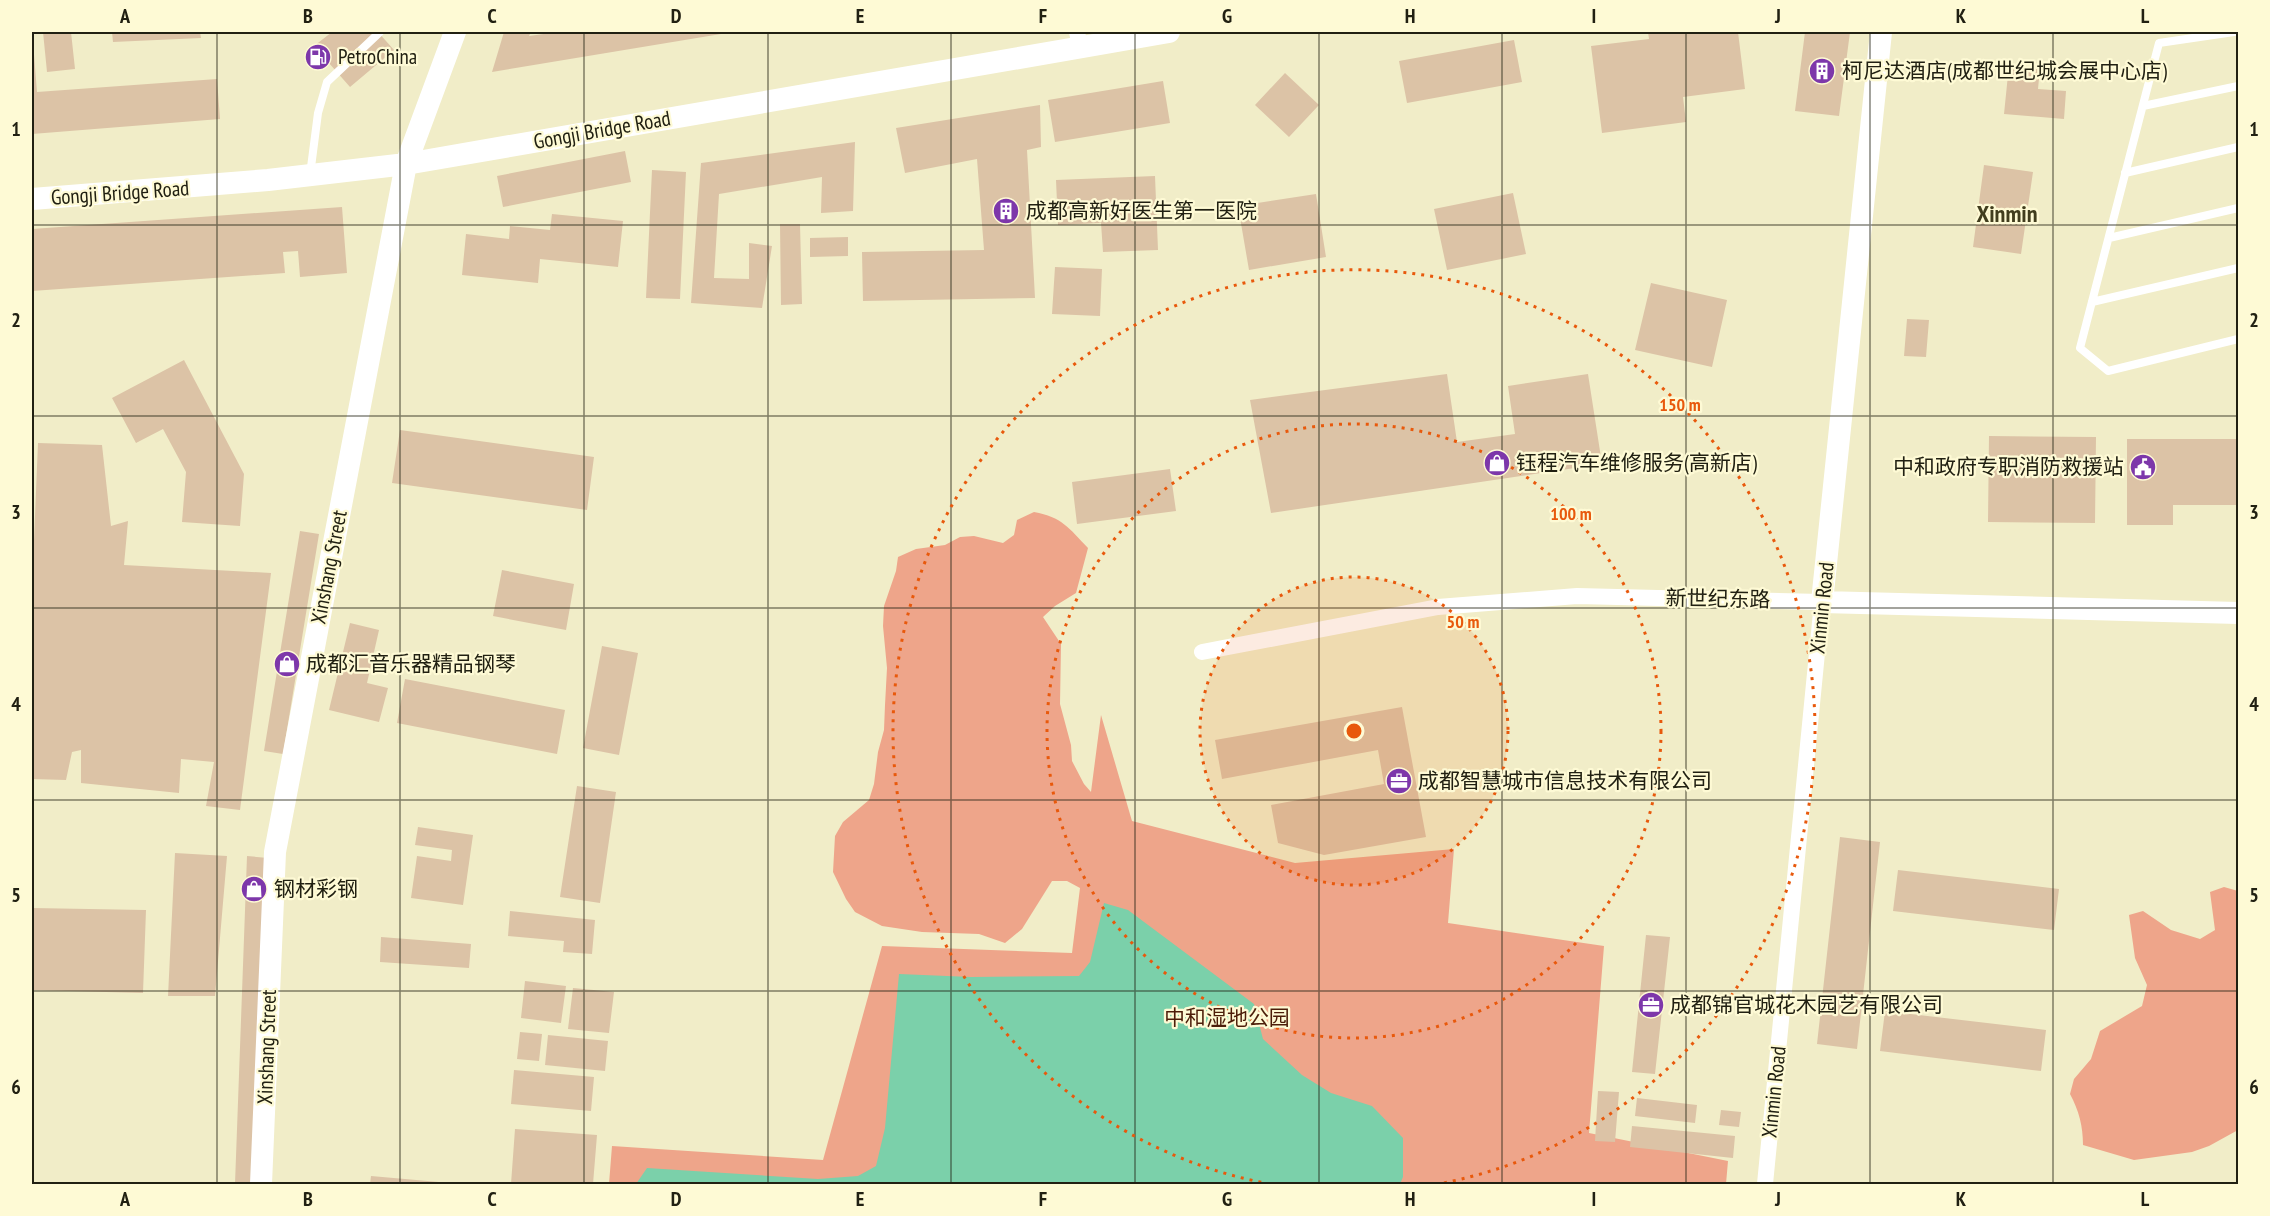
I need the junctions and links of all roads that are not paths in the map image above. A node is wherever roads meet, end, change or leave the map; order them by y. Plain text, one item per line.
1 (380, 32) edge
2 (455, 32) edge
3 (1169, 32) edge
4 (1881, 32) edge
5 (2234, 32) edge
6 (1078, 39) edge
7 (2238, 86) edge
8 (2143, 106) junction
9 (2238, 147) edge
10 (406, 164) junction
11 (2125, 173) junction
12 (310, 176) junction
13 (32, 199) edge
14 (2238, 208) edge
15 (2109, 238) junction
16 (2238, 268) edge
17 (2092, 302) junction
18 (2238, 339) edge
19 (1822, 602) junction
20 (2238, 613) edge
21 (1202, 652) dead end
22 (261, 1185) edge
23 (1765, 1185) edge

1 - 12 lane
2 - 10 main road, Xinshang Street
3 - 6 main road, Gongji Bridge Road
4 - 19 main road, Xinmin Road
5 - 8 lane
6 - 10 main road, Gongji Bridge Road
7 - 8 lane
8 - 11 lane
9 - 11 lane
10 - 12 main road, Gongji Bridge Road
10 - 22 main road, Xinshang Street
11 - 15 lane
12 - 13 main road, Gongji Bridge Road
14 - 15 lane
15 - 17 lane
16 - 17 lane
17 - 18 lane
19 - 20 main road, 新世纪东路
19 - 21 street, 新世纪东路
19 - 23 street, Xinmin Road

